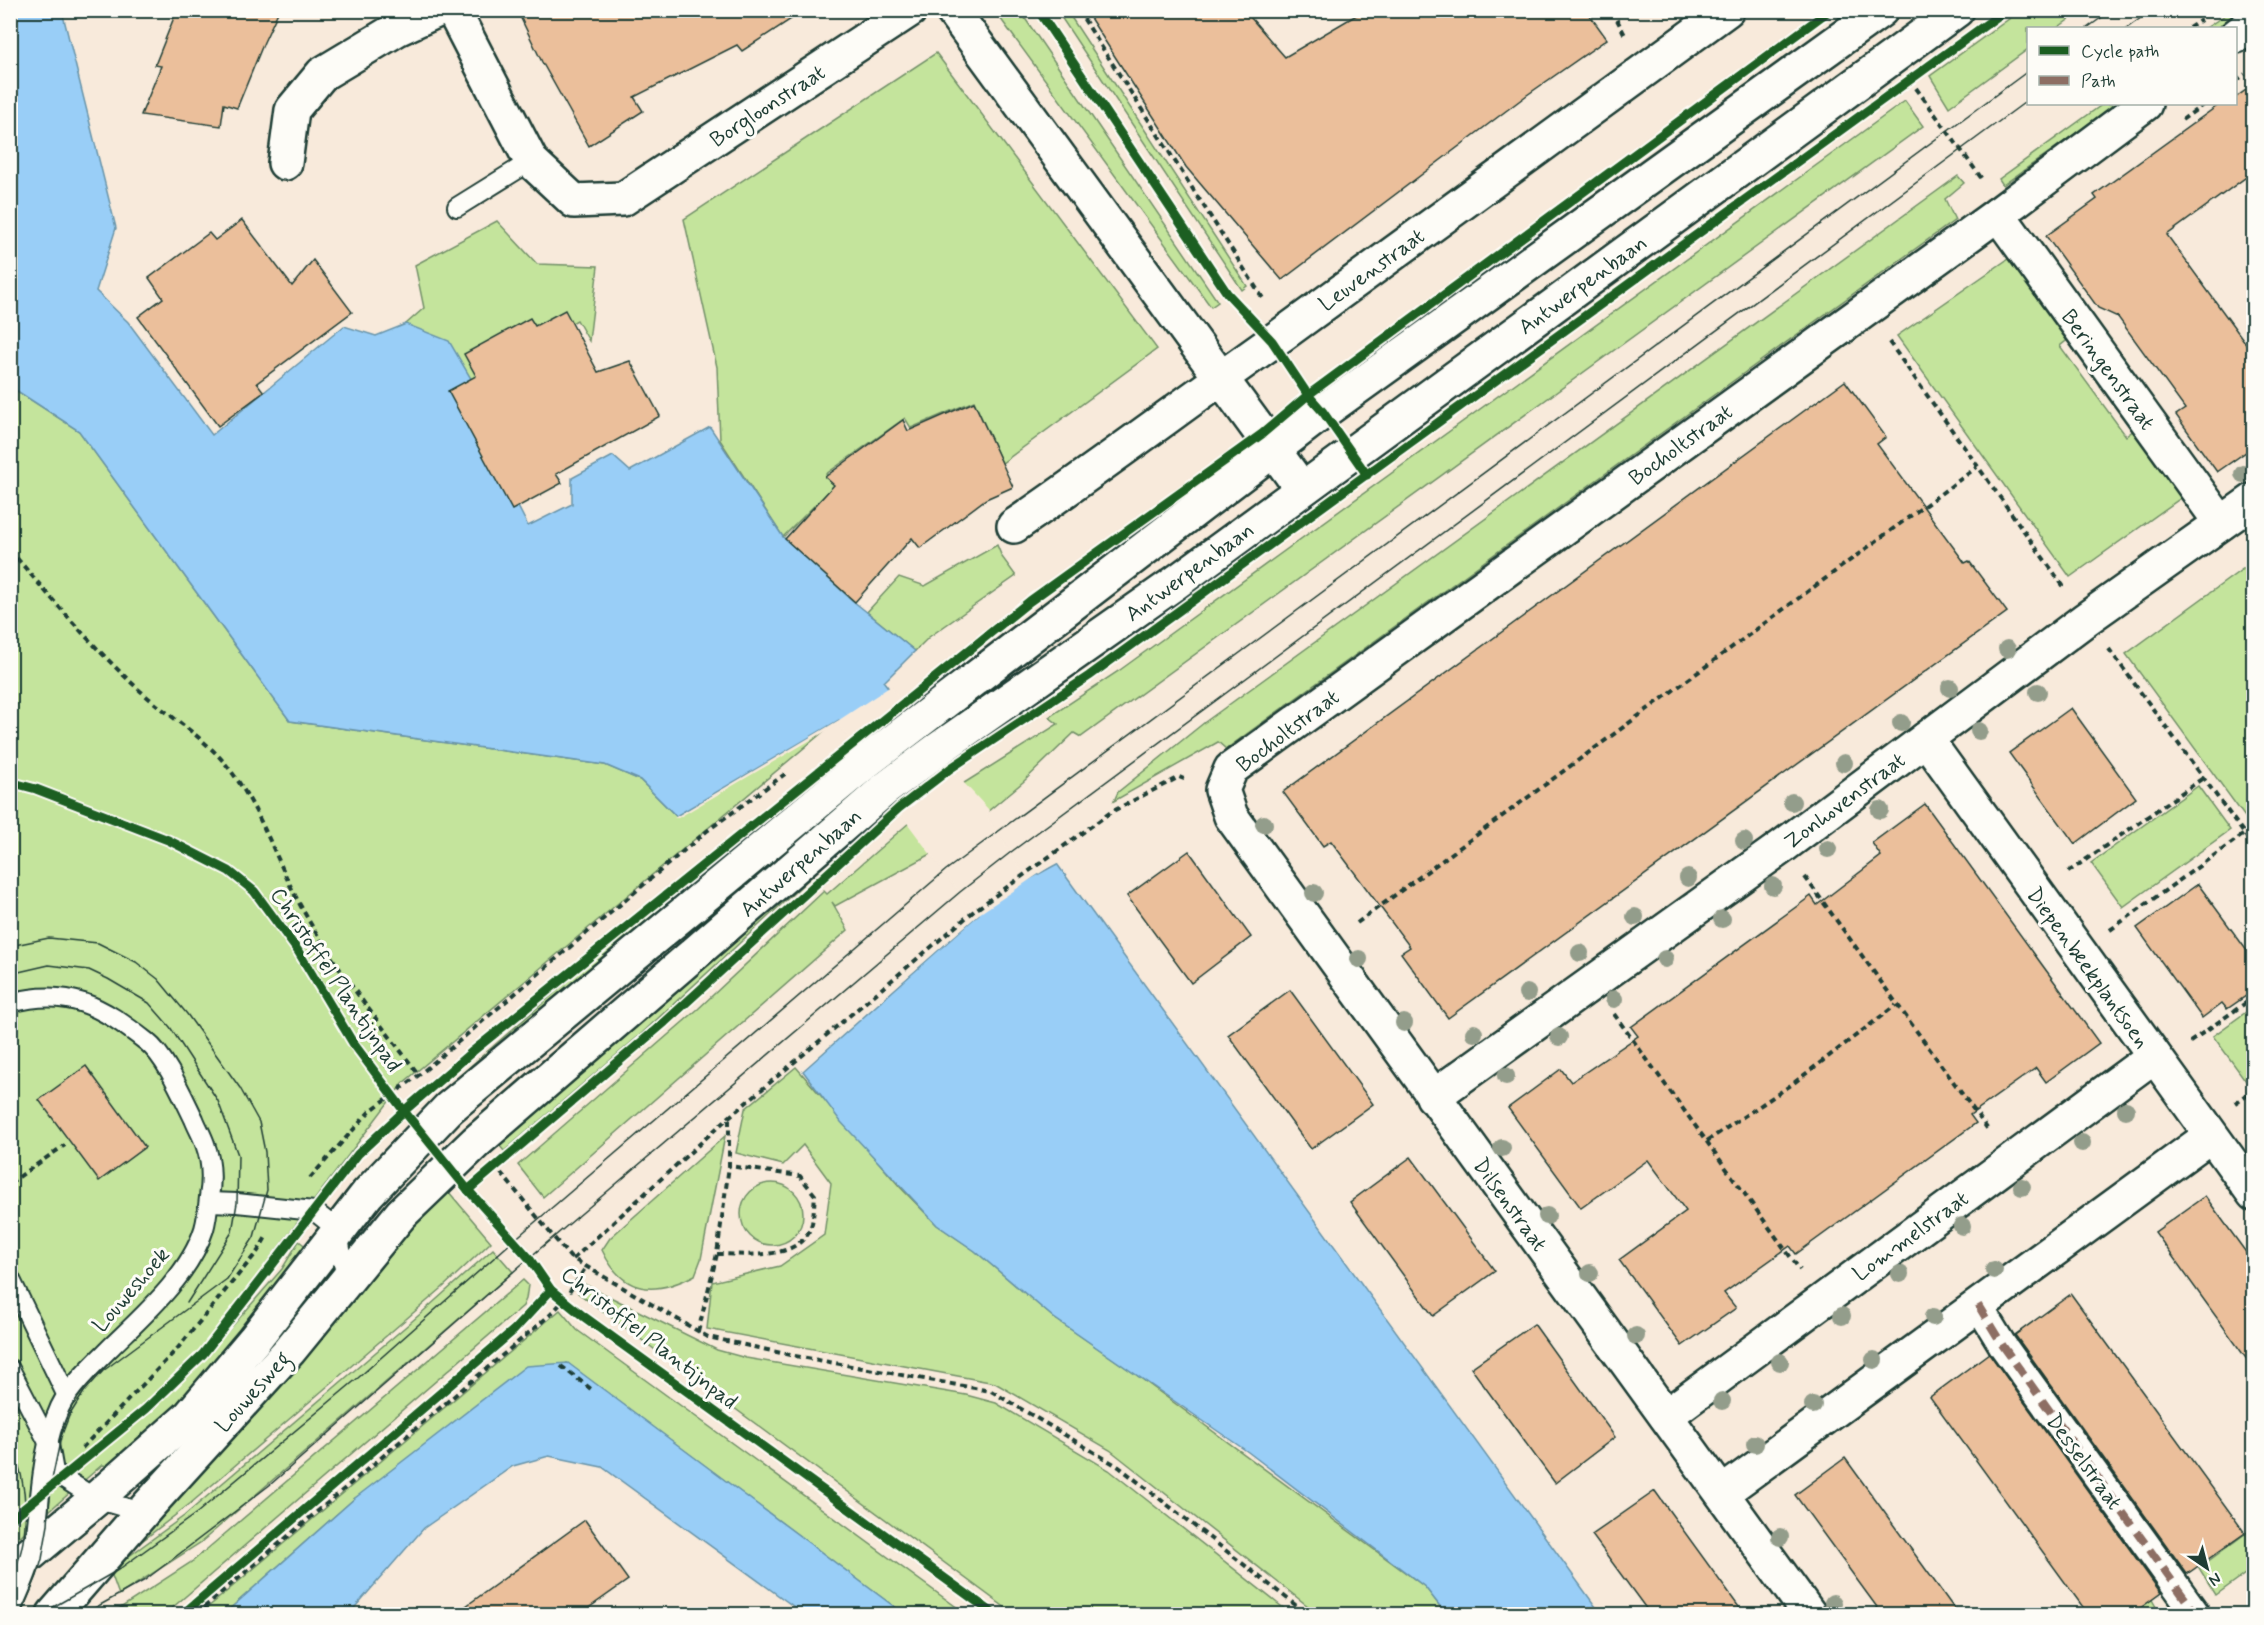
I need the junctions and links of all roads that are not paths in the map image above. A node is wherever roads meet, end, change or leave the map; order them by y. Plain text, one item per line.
1 (438, 10) edge
2 (453, 10) edge
3 (910, 10) edge
4 (952, 10) edge
5 (1727, 10) edge
6 (1881, 10) edge
7 (1957, 10) edge
8 (2253, 22) edge
9 (2237, 34) edge
10 (2144, 105) edge
11 (531, 161) junction
12 (285, 163) dead end
13 (457, 207) dead end
14 (1998, 214) junction
15 (1217, 374) junction
16 (1273, 450) junction
17 (1302, 489) junction
18 (2253, 500) edge
19 (2221, 523) junction
20 (1014, 526) dead end
21 (1926, 739) junction
22 (1222, 790) joint
23 (10, 1004) edge
24 (2157, 1060) junction
25 (1433, 1097) junction
26 (424, 1134) joint
27 (2210, 1136) junction
28 (459, 1178) joint
29 (2253, 1194) edge
30 (209, 1202) junction
31 (338, 1230) junction
32 (10, 1278) edge
33 (346, 1282) junction
34 (1978, 1305) junction
35 (10, 1369) edge
36 (67, 1396) junction
37 (1666, 1416) junction
38 (49, 1444) junction
39 (1722, 1493) junction
40 (96, 1500) junction
41 (148, 1506) junction
42 (22, 1562) edge
43 (10, 1613) edge
44 (54, 1614) edge
45 (1809, 1614) edge
46 (2196, 1614) edge

1 - 12 street
2 - 11 street
3 - 11 street, Borgloonstraat
4 - 15 street
5 - 15 street, Leuvenstraat
6 - 16 street, Antwerpenbaan
7 - 17 street, Antwerpenbaan
8 - 9 street
10 - 14 street, Bocholtstraat
11 - 13 lane
14 - 19 street, Beringenstraat
14 - 22 street, Bocholtstraat
15 - 16 street
15 - 20 street, Leuvenstraat
16 - 17 street
16 - 26 street, Antwerpenbaan
17 - 28 street, Antwerpenbaan
18 - 19 street, Zonhovenstraat
19 - 21 street, Zonhovenstraat
21 - 24 street, Diepenbeekplantsoen
21 - 25 street, Zonhovenstraat
22 - 25 street, Dilsenstraat
23 - 30 lane, Louweshoek
24 - 27 street, Diepenbeekplantsoen
24 - 37 street, Lommelstraat
25 - 37 street, Dilsenstraat
26 - 31 street, Louwesweg
27 - 29 street, Diepenbeekplantsoen
27 - 34 street
28 - 33 street, Louwesweg
30 - 31 lane
30 - 36 lane, Louweshoek
31 - 33 lane
31 - 40 street, Louwesweg
32 - 36 lane
33 - 41 street, Louwesweg
34 - 39 street
34 - 46 street, Desselstraat
35 - 38 lane
36 - 38 lane, Louweshoek
37 - 39 street, Dilsenstraat
38 - 40 lane
38 - 42 lane, Louweshoek
39 - 45 street, Dilsenstraat
40 - 41 lane
40 - 42 street, Louwesweg
41 - 44 street, Louwesweg
42 - 43 lane, Louwesweg

